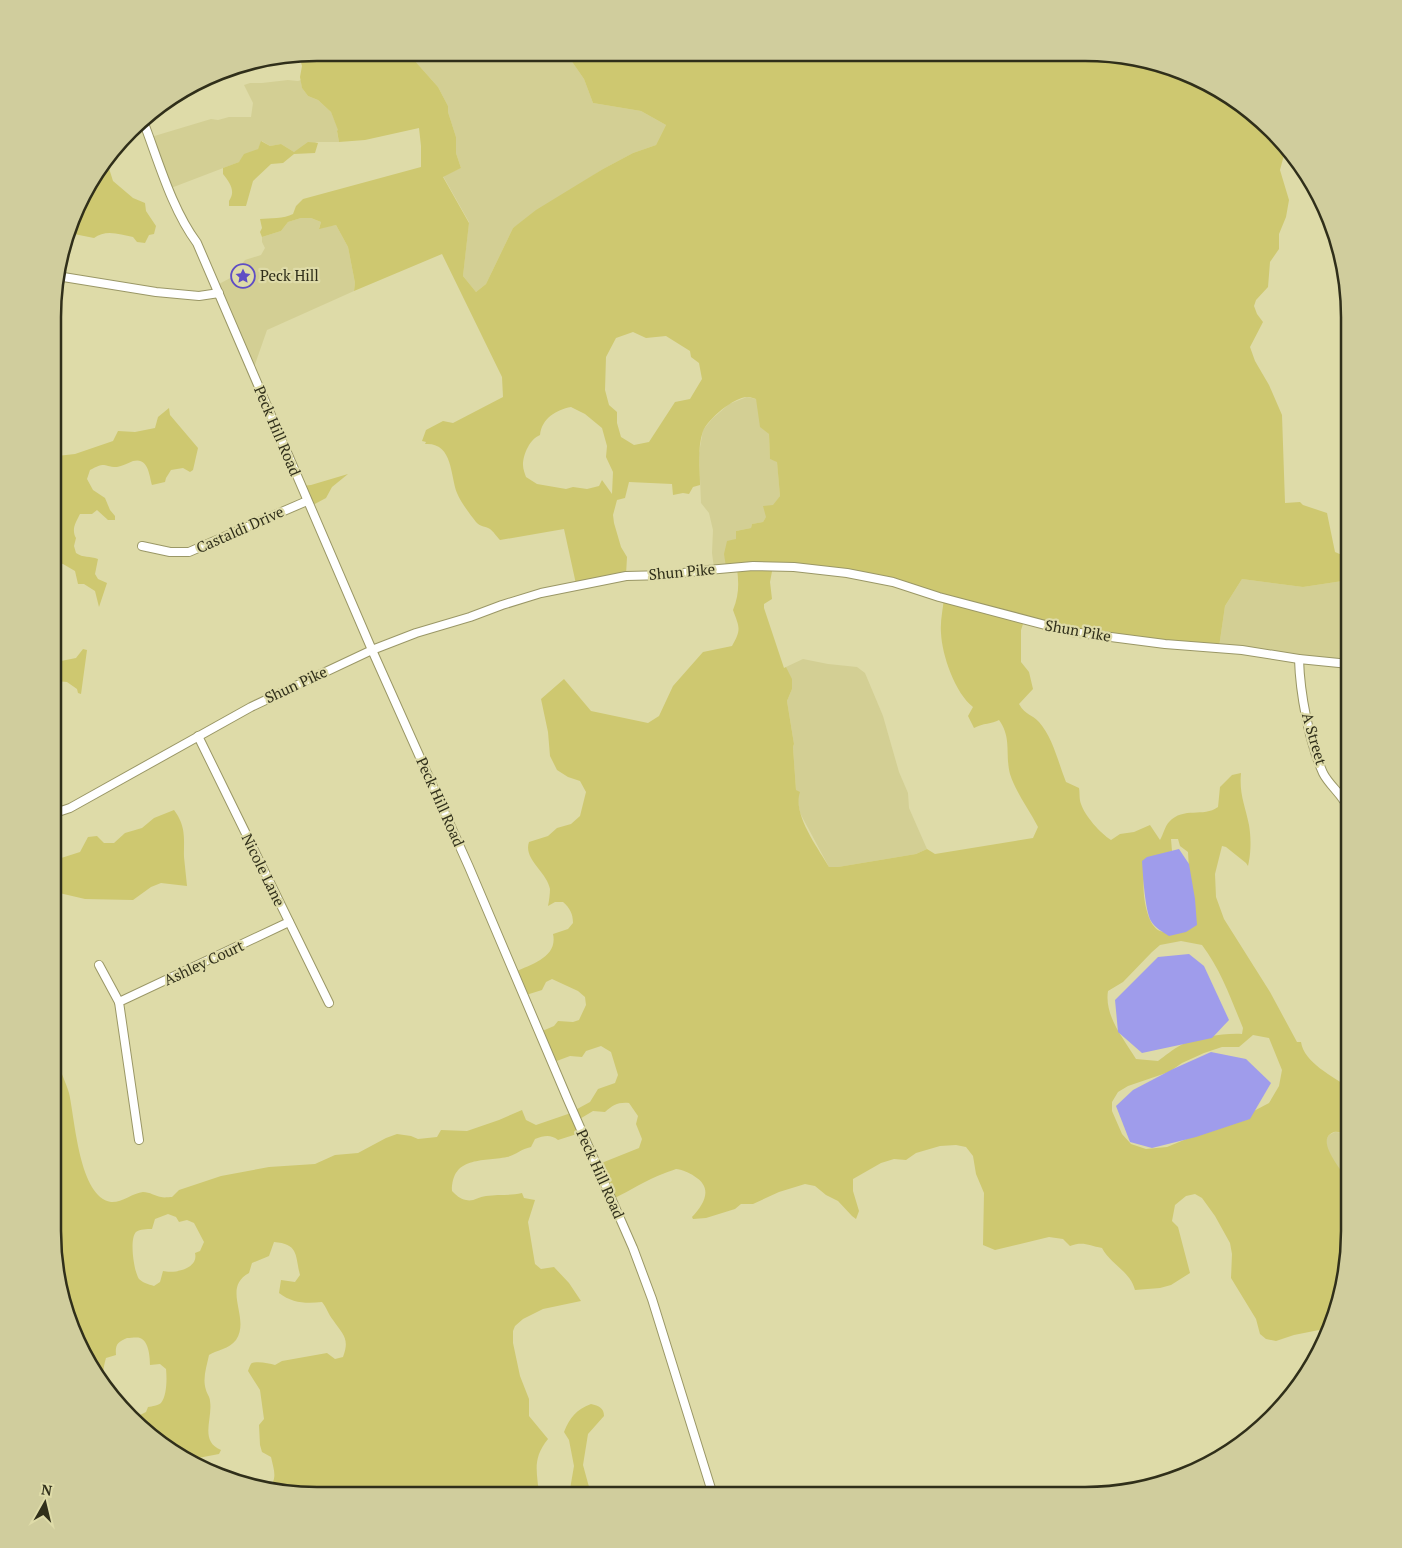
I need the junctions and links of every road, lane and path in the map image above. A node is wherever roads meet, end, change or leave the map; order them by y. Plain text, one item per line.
1 (146, 127) edge
2 (64, 277) edge
3 (218, 292) junction
4 (307, 501) junction
5 (142, 546) dead end
6 (372, 650) junction
7 (1299, 659) junction
8 (1341, 663) edge
9 (198, 736) junction
10 (1341, 797) edge
11 (61, 811) edge
12 (289, 922) junction
13 (99, 965) dead end
14 (119, 1002) junction
15 (329, 1003) dead end
16 (139, 1140) dead end
17 (711, 1487) edge

1 - 3 street, Peck Hill Road
2 - 3 street
3 - 4 street, Peck Hill Road
4 - 5 street, Castaldi Drive
4 - 6 street, Peck Hill Road
6 - 7 street, Shun Pike
6 - 9 street, Shun Pike
6 - 17 street, Peck Hill Road
7 - 8 street, Shun Pike
7 - 10 street, A Street
9 - 11 street, Shun Pike
9 - 12 street, Nicole Lane
12 - 14 street, Ashley Court
12 - 15 street, Nicole Lane
13 - 14 street
14 - 16 street

